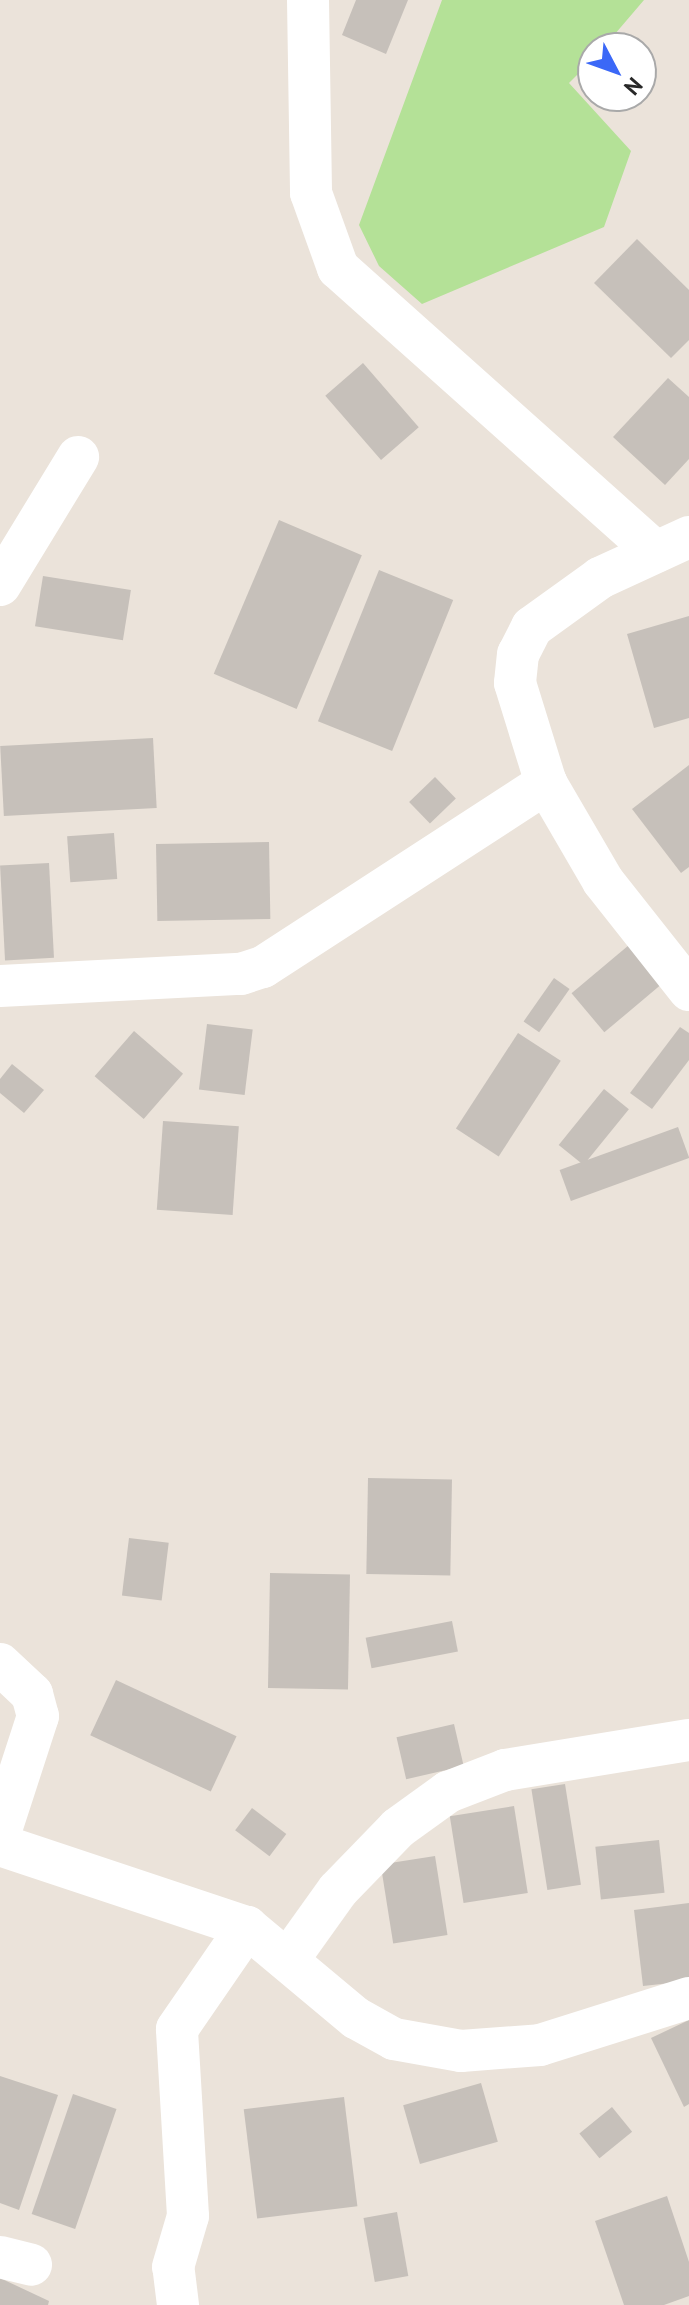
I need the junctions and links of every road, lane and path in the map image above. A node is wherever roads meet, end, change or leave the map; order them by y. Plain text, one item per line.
1 (308, 0) edge
2 (78, 457) dead end
3 (673, 545) edge
4 (0, 585) edge
5 (546, 783) junction
6 (0, 986) edge
7 (689, 990) edge
8 (0, 1664) edge
9 (689, 1740) edge
10 (0, 1833) edge
11 (0, 1845) edge
12 (247, 1927) junction
13 (290, 1957) junction
14 (689, 1998) edge
15 (178, 2305) edge

1 - 3 street
2 - 4 street
3 - 5 street
5 - 6 street
5 - 7 street
8 - 10 street
9 - 13 street
11 - 12 street
12 - 13 street
12 - 15 street
13 - 14 street

